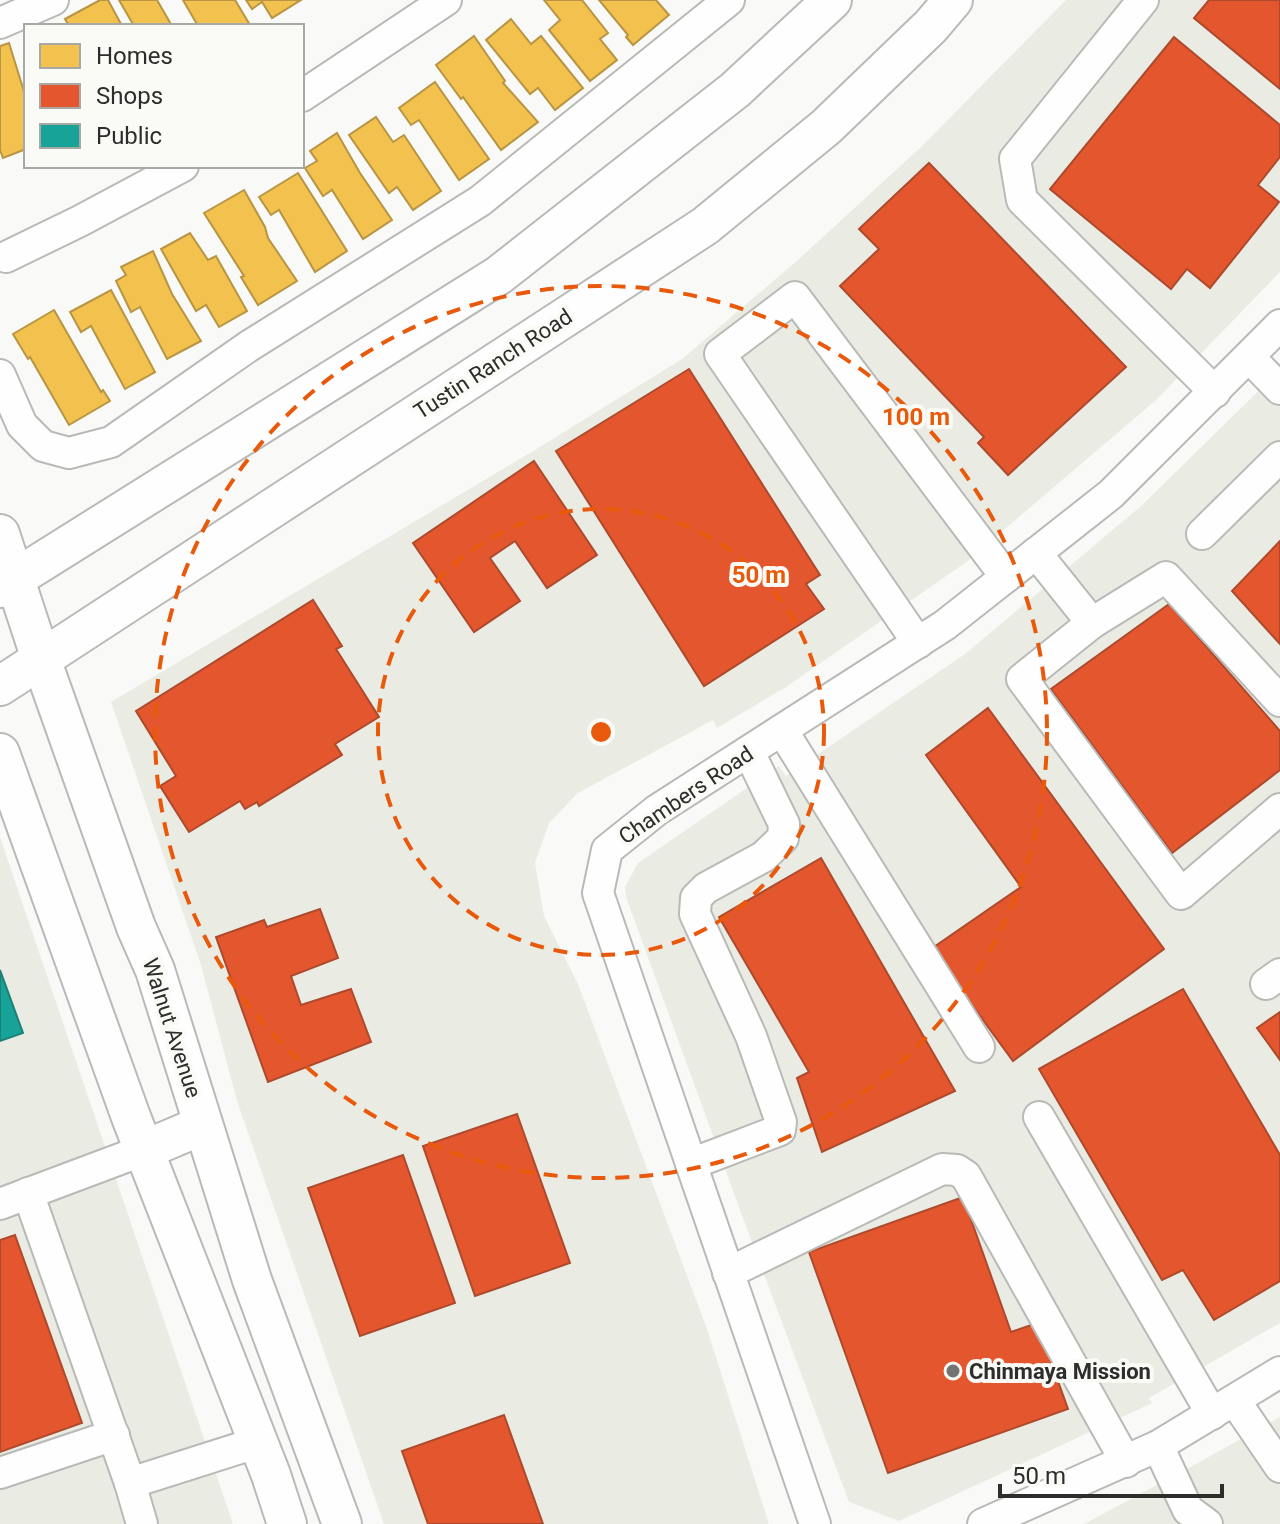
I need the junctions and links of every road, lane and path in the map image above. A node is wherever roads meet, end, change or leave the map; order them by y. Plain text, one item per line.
1 (53, 0) edge
2 (729, 0) edge
3 (832, 0) edge
4 (953, 0) edge
5 (1143, 0) edge
6 (434, 4) edge
7 (0, 23) edge
8 (304, 95) edge
9 (179, 168) edge
10 (2, 260) edge
11 (1280, 325) edge
12 (1249, 357) junction
13 (0, 375) edge
14 (1280, 389) edge
15 (1215, 392) junction
16 (1280, 457) edge
17 (0, 534) edge
18 (1202, 534) dead end
19 (1036, 553) junction
20 (1006, 577) junction
21 (8, 583) edge
22 (1092, 623) junction
23 (918, 643) junction
24 (41, 659) junction
25 (0, 686) edge
26 (1280, 701) edge
27 (782, 730) junction
28 (749, 752) junction
29 (0, 753) edge
30 (1280, 809) edge
31 (979, 1047) dead end
32 (1039, 1117) dead end
33 (203, 1125) junction
34 (144, 1150) junction
35 (691, 1164) junction
36 (28, 1193) junction
37 (0, 1204) edge
38 (728, 1273) junction
39 (1280, 1372) edge
40 (1224, 1407) junction
41 (114, 1435) junction
42 (259, 1442) junction
43 (1158, 1446) junction
44 (1126, 1462) junction
45 (1280, 1467) edge
46 (0, 1473) edge
47 (130, 1483) junction
48 (1189, 1519) edge
49 (142, 1524) edge
50 (287, 1524) edge
51 (342, 1524) edge
52 (815, 1524) edge
53 (983, 1524) edge

1 - 7 street
2 - 13 street
3 - 21 main road
4 - 24 main road, Tustin Ranch Road
5 - 15 street
6 - 8 street
9 - 10 street
11 - 12 street, Chambers Road
12 - 14 street
12 - 15 street, Chambers Road
15 - 19 street, Chambers Road
16 - 18 street
17 - 21 main road, Walnut Avenue
19 - 20 street, Chambers Road
19 - 22 street
20 - 23 street, Chambers Road
20 - 23 street
21 - 24 main road, Walnut Avenue
22 - 26 street
22 - 30 street
23 - 27 street, Chambers Road
24 - 25 main road, Tustin Ranch Road
24 - 33 main road, Walnut Avenue
27 - 28 street, Chambers Road
27 - 31 street
28 - 35 street, Chambers Road
28 - 35 street
29 - 34 main road
32 - 40 street
33 - 34 main road
33 - 51 main road, Walnut Avenue
34 - 36 street
34 - 42 main road
35 - 38 street, Chambers Road
36 - 37 street
36 - 41 street
38 - 44 street
38 - 52 street, Chambers Road
39 - 40 street
40 - 43 street
40 - 45 street
41 - 46 street
41 - 47 street
42 - 47 street
42 - 50 main road
43 - 44 street
43 - 48 street
44 - 53 street
47 - 49 street

